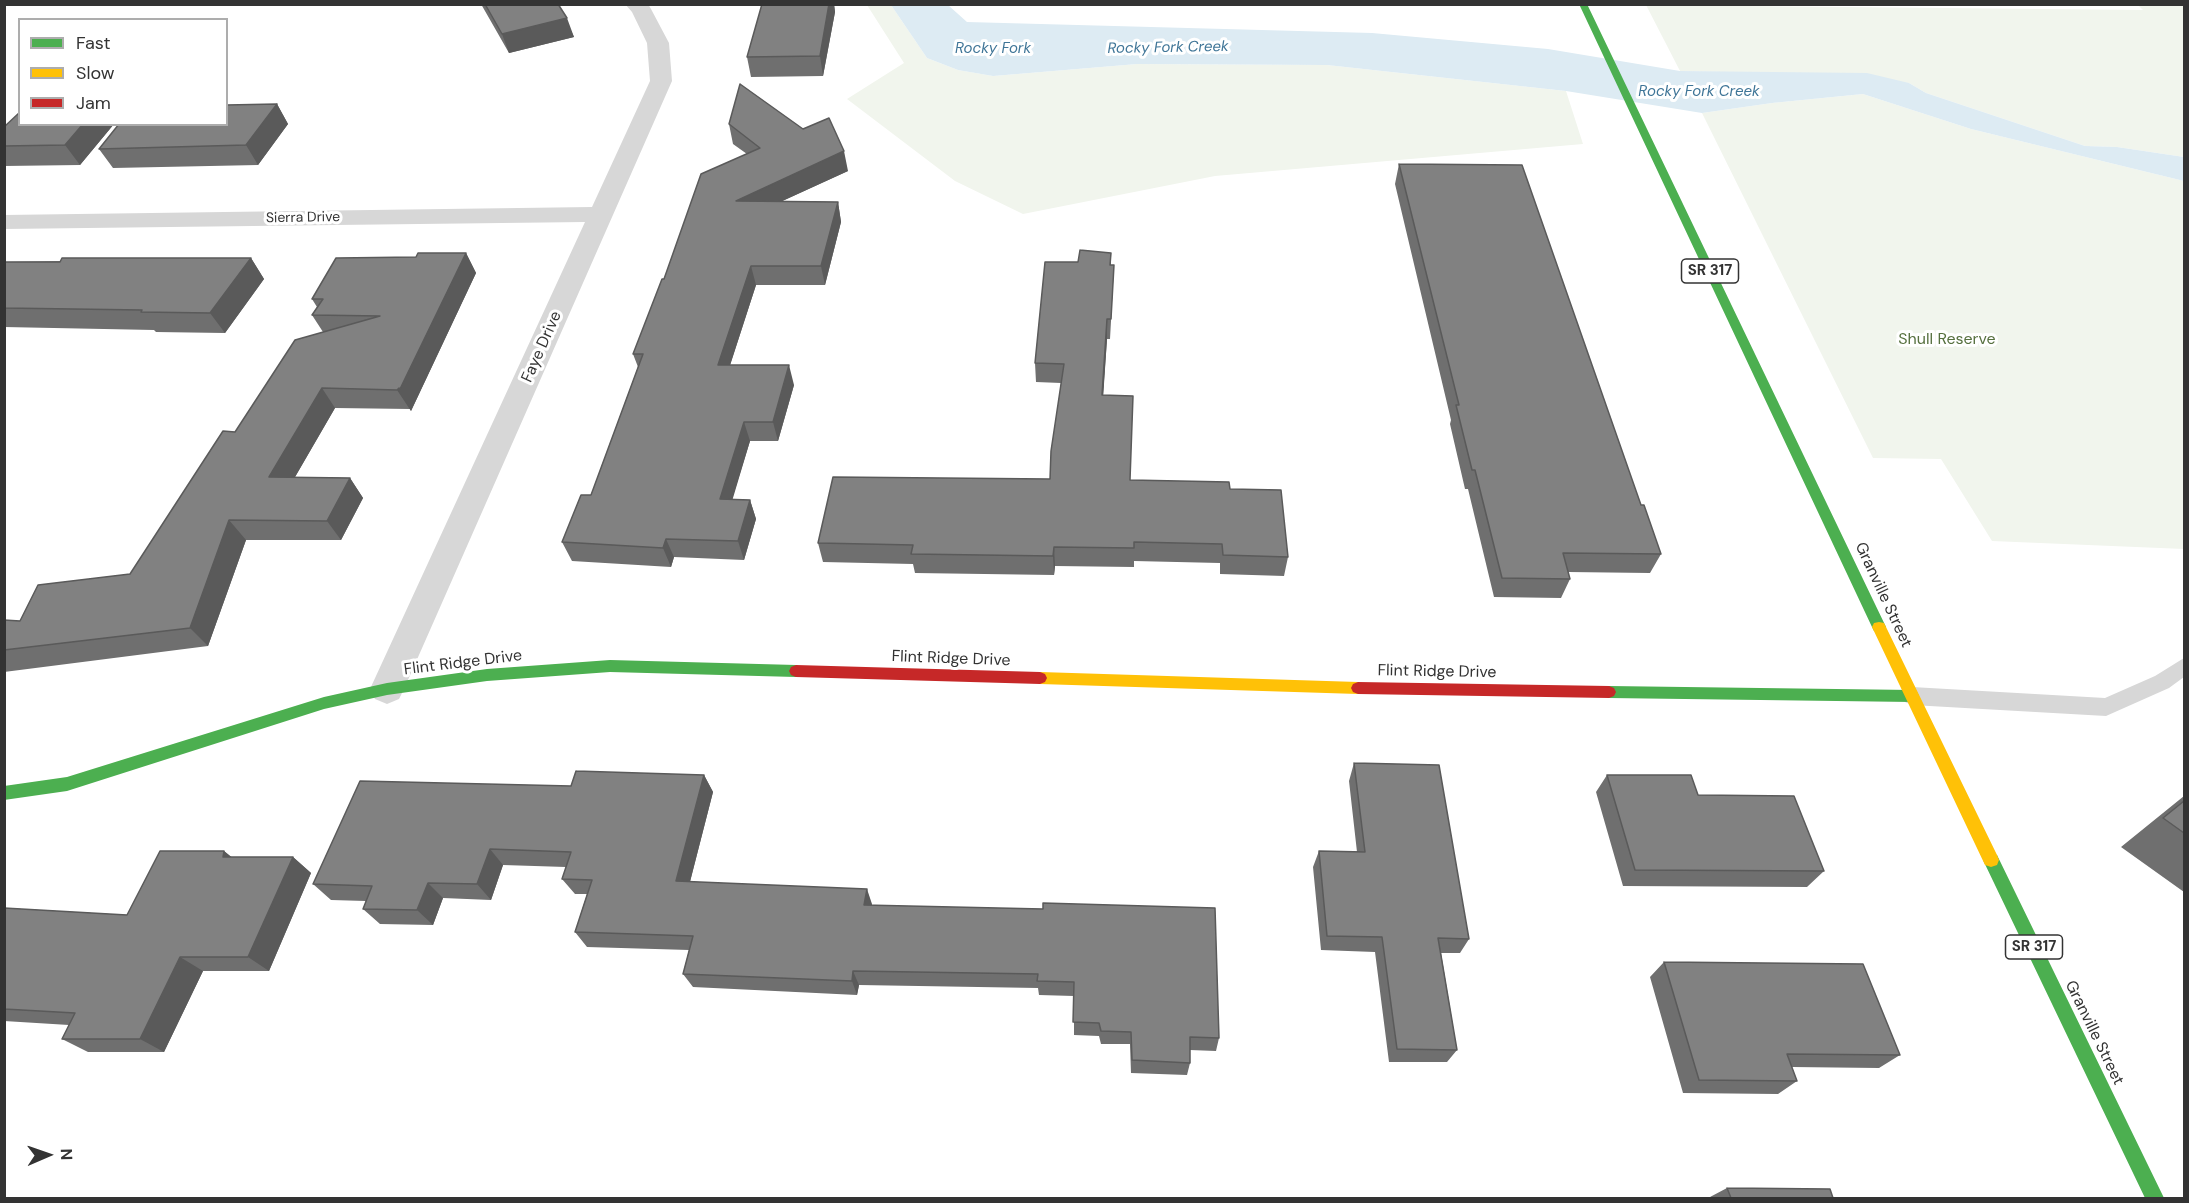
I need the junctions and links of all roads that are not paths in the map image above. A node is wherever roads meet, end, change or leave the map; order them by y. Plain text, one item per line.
1 (635, 4) edge
2 (1583, 4) edge
3 (602, 214) junction
4 (4, 222) edge
5 (2184, 666) edge
6 (387, 689) junction
7 (1912, 696) junction
8 (4, 793) edge
9 (2155, 1198) edge

1 - 3 street, Faye Drive
2 - 7 main road, Granville Street / SR 317
3 - 4 street, Sierra Drive
3 - 6 street, Faye Drive
5 - 7 lane
6 - 7 main road, Flint Ridge Drive
6 - 8 main road, Flint Ridge Drive
7 - 9 main road, Granville Street / SR 317

